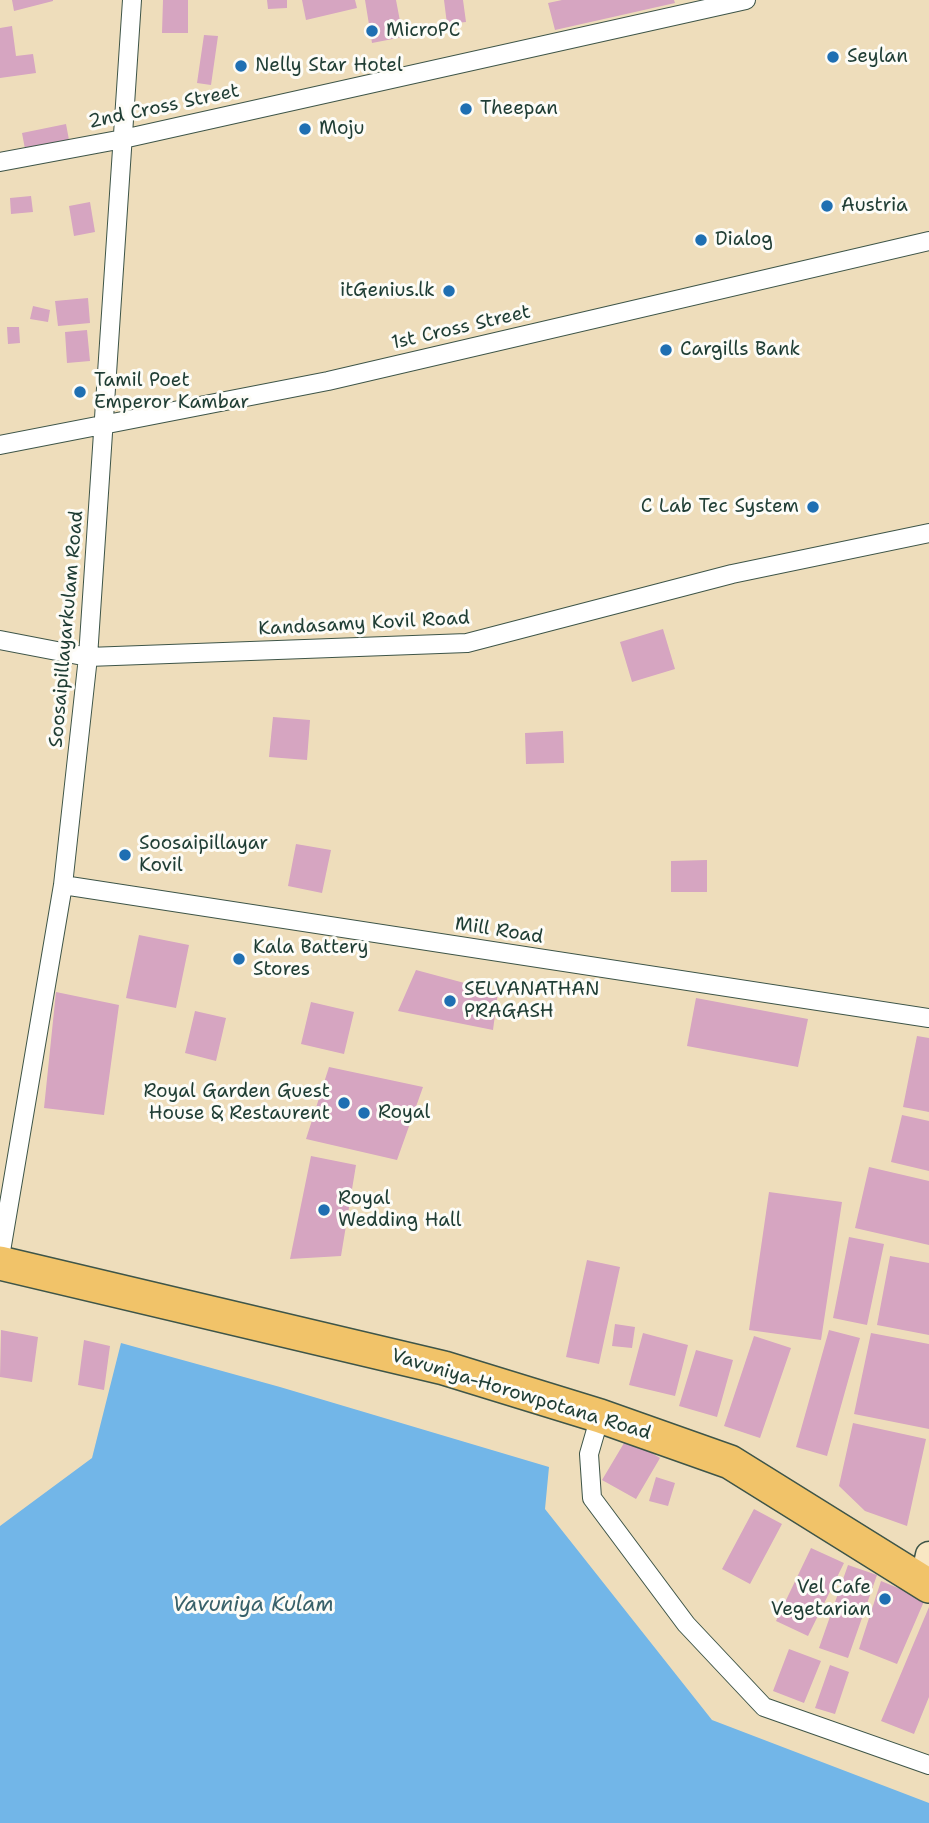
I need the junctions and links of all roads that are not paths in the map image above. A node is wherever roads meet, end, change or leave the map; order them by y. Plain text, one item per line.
1 (132, 0) edge
2 (746, 0) edge
3 (688, 7) edge
4 (123, 139) junction
5 (0, 162) edge
6 (929, 241) edge
7 (105, 423) junction
8 (0, 445) edge
9 (929, 533) edge
10 (0, 640) edge
11 (88, 657) junction
12 (64, 885) junction
13 (929, 1018) edge
14 (0, 1257) edge
15 (0, 1263) edge
16 (600, 1416) junction
17 (927, 1575) edge
18 (929, 1765) edge

1 - 4 street, Soosaipillayarkulam Road
2 - 3 street, 2nd Cross Street
3 - 4 street, 2nd Cross Street
4 - 5 street, 2nd Cross Street
4 - 7 street, Soosaipillayarkulam Road
6 - 7 street, 1st Cross Street
7 - 8 street, 1st Cross Street
7 - 11 street, Soosaipillayarkulam Road
9 - 11 street, Kandasamy Kovil Road
10 - 11 street, Kandasamy Kovil Road
11 - 12 street, Soosaipillayarkulam Road
12 - 13 street, Mill Road
12 - 14 street, Soosaipillayarkulam Road
15 - 16 highway, Vavuniya-Horowpotana Road
16 - 17 highway, Vavuniya-Horowpotana Road
16 - 18 street

